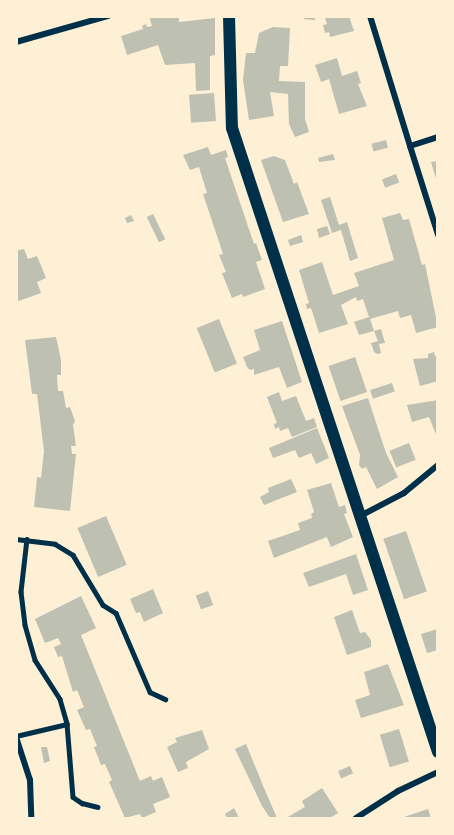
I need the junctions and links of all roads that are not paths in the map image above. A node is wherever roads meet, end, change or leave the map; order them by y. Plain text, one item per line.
1 (108, 16) edge
2 (229, 16) edge
3 (370, 16) edge
4 (16, 42) edge
5 (438, 137) edge
6 (410, 146) junction
7 (438, 235) edge
8 (438, 465) edge
9 (360, 516) junction
10 (16, 538) edge
11 (27, 539) junction
12 (165, 699) dead end
13 (67, 724) junction
14 (16, 736) edge
15 (438, 753) edge
16 (438, 772) edge
17 (98, 807) dead end
18 (31, 819) edge
19 (356, 819) edge

1 - 4 street
2 - 9 main road
3 - 6 street
5 - 6 street
6 - 7 street
8 - 9 street
9 - 15 main road
10 - 11 lane
11 - 12 lane
11 - 13 lane
13 - 14 lane
13 - 17 lane
14 - 18 street
16 - 19 street

